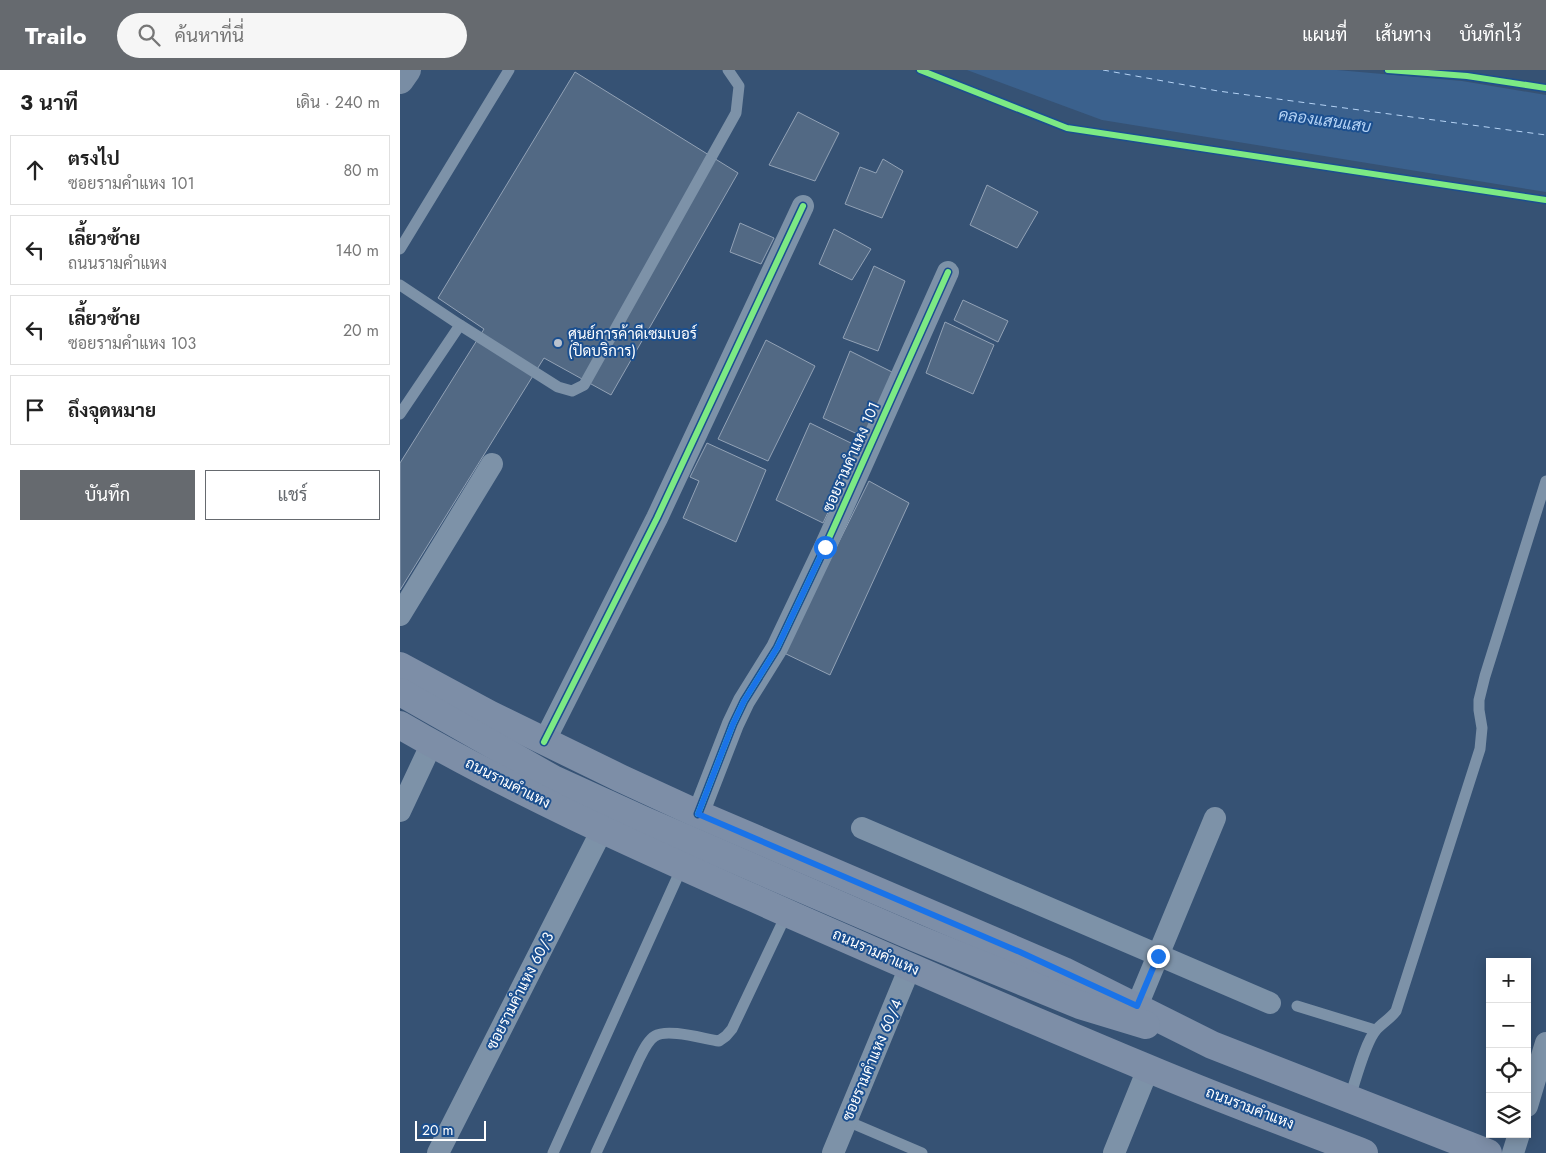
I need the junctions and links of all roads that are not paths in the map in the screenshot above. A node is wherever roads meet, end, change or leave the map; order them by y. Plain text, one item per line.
1 (407, 70) edge
2 (509, 70) edge
3 (728, 70) edge
4 (400, 80) edge
5 (803, 206) dead end
6 (400, 249) edge
7 (948, 272) dead end
8 (400, 285) edge
9 (460, 325) junction
10 (400, 414) edge
11 (492, 464) dead end
12 (1546, 481) edge
13 (400, 615) edge
14 (400, 666) edge
15 (400, 692) edge
16 (400, 725) edge
17 (544, 742) junction
18 (432, 743) junction
19 (400, 811) edge
20 (698, 814) junction
21 (1215, 818) dead end
22 (862, 828) dead end
23 (602, 830) junction
24 (682, 866) junction
25 (787, 913) junction
26 (1158, 956) junction
27 (910, 967) junction
28 (1270, 1003) dead end
29 (1137, 1006) junction
30 (1297, 1006) dead end
31 (1375, 1030) junction
32 (1546, 1043) edge
33 (1212, 1045) junction
34 (1148, 1068) junction
35 (1531, 1093) edge
36 (1349, 1100) junction
37 (847, 1121) junction
38 (1518, 1138) edge
39 (438, 1153) edge
40 (554, 1153) edge
41 (596, 1153) edge
42 (833, 1153) edge
43 (922, 1153) edge
44 (1114, 1153) edge
45 (1364, 1153) edge
46 (1488, 1153) edge
47 (1513, 1153) edge

1 - 4 main road
2 - 6 lane
3 - 9 lane
5 - 17 street
7 - 20 street, ซอยรามคำแหง 101
8 - 9 lane
9 - 10 lane
11 - 13 street
12 - 31 lane
14 - 17 main road, ถนนรามคำแหง
15 - 33 main road, ถนนรามคำแหง
16 - 18 main road, ถนนรามคำแหง
17 - 20 main road, ถนนรามคำแหง
18 - 19 street
18 - 23 main road, ถนนรามคำแหง
20 - 29 main road, ถนนรามคำแหง
21 - 26 street
22 - 26 street
23 - 24 main road, ถนนรามคำแหง
23 - 39 street, ซอยรามคำแหง 60/3
24 - 25 main road, ถนนรามคำแหง
24 - 40 lane
25 - 27 main road, ถนนรามคำแหง
25 - 41 lane
26 - 28 street
26 - 29 street
27 - 34 main road, ถนนรามคำแหง
27 - 37 street, ซอยรามคำแหง 60/4
29 - 33 main road, ถนนรามคำแหง
30 - 31 lane
31 - 36 lane
32 - 35 street
33 - 36 main road, ถนนรามคำแหง
34 - 44 street
34 - 45 main road, ถนนรามคำแหง
36 - 46 main road, ถนนรามคำแหง
37 - 42 street, ซอยรามคำแหง 60/4
37 - 43 lane
38 - 47 street

